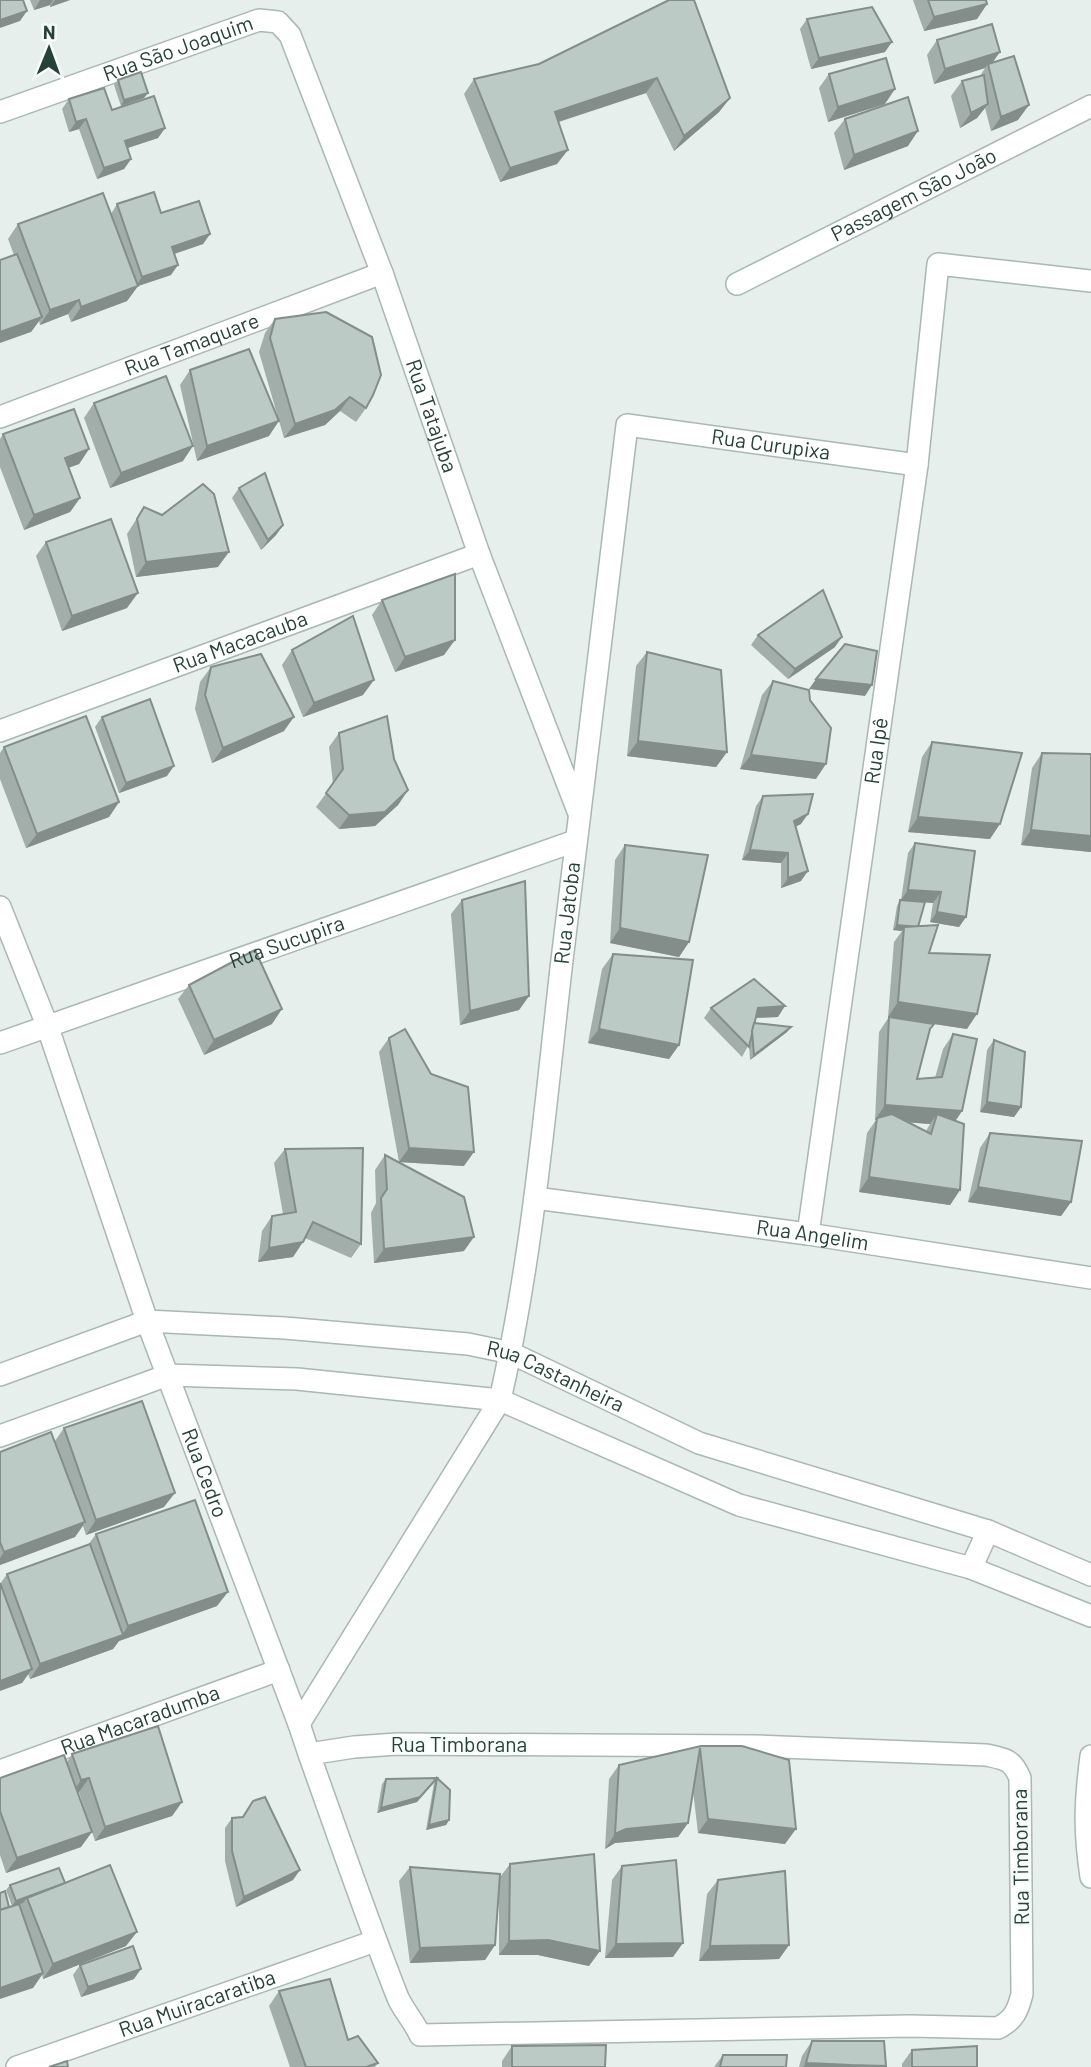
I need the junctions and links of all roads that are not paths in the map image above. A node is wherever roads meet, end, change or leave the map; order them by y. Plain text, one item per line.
1 (278, 22) joint
2 (1091, 106) edge
3 (0, 112) edge
4 (382, 273) junction
5 (1091, 281) edge
6 (737, 284) dead end
7 (0, 417) edge
8 (627, 425) joint
9 (917, 465) junction
10 (480, 554) junction
11 (0, 731) edge
12 (579, 813) junction
13 (575, 841) junction
14 (0, 907) edge
15 (47, 1025) junction
16 (0, 1042) edge
17 (535, 1198) junction
18 (808, 1234) junction
19 (1091, 1278) edge
20 (147, 1321) junction
21 (511, 1353) junction
22 (0, 1375) edge
23 (168, 1375) junction
24 (500, 1400) junction
25 (0, 1436) edge
26 (988, 1531) junction
27 (971, 1568) junction
28 (1091, 1575) edge
29 (1091, 1616) edge
30 (279, 1670) junction
31 (299, 1724) junction
32 (309, 1754) junction
33 (1091, 1756) edge
34 (0, 1771) edge
35 (1088, 1835) edge
36 (1091, 1877) edge
37 (375, 1941) junction
38 (420, 2035) joint
39 (17, 2067) edge

1 - 3 street, Rua São Joaquim
1 - 4 street, Rua Tatajuba
2 - 6 street, Passagem São João
4 - 7 street, Rua Tamaquare
4 - 10 street, Rua Tatajuba
5 - 9 street, Rua Ipê
8 - 9 street, Rua Curupixa
8 - 12 street, Rua Jatoba
9 - 18 street, Rua Ipê
10 - 11 street, Rua Macacauba
10 - 12 street, Rua Tatajuba
12 - 13 street, Rua Jatoba
13 - 15 street, Rua Sucupira
13 - 17 street, Rua Jatoba
14 - 15 street, Rua Cedro
15 - 16 street, Rua Sucupira
15 - 20 street, Rua Cedro
17 - 18 street, Rua Angelim
17 - 21 street, Rua Jatoba
18 - 19 street, Rua Angelim
20 - 21 street, Rua Castanheira
20 - 22 street, Rua Castanheira
20 - 23 street, Rua Cedro
21 - 24 street, Rua Jatoba
21 - 26 street, Rua Castanheira
23 - 24 street, Rua Castanheira
23 - 25 street, Rua Castanheira
23 - 30 street, Rua Cedro
24 - 27 street, Rua Castanheira
24 - 31 street, Rua Jatoba
26 - 27 street
26 - 28 street, Rua Castanheira
27 - 29 street, Rua Castanheira
30 - 31 street, Rua Cedro
30 - 34 street, Rua Macaradumba
31 - 32 street, Rua Cedro
32 - 37 street, Rua Cedro
32 - 38 street, Rua Timborana
33 - 35 street
35 - 36 street
37 - 38 street, Rua Cedro
37 - 39 street, Rua Muiracaratiba

